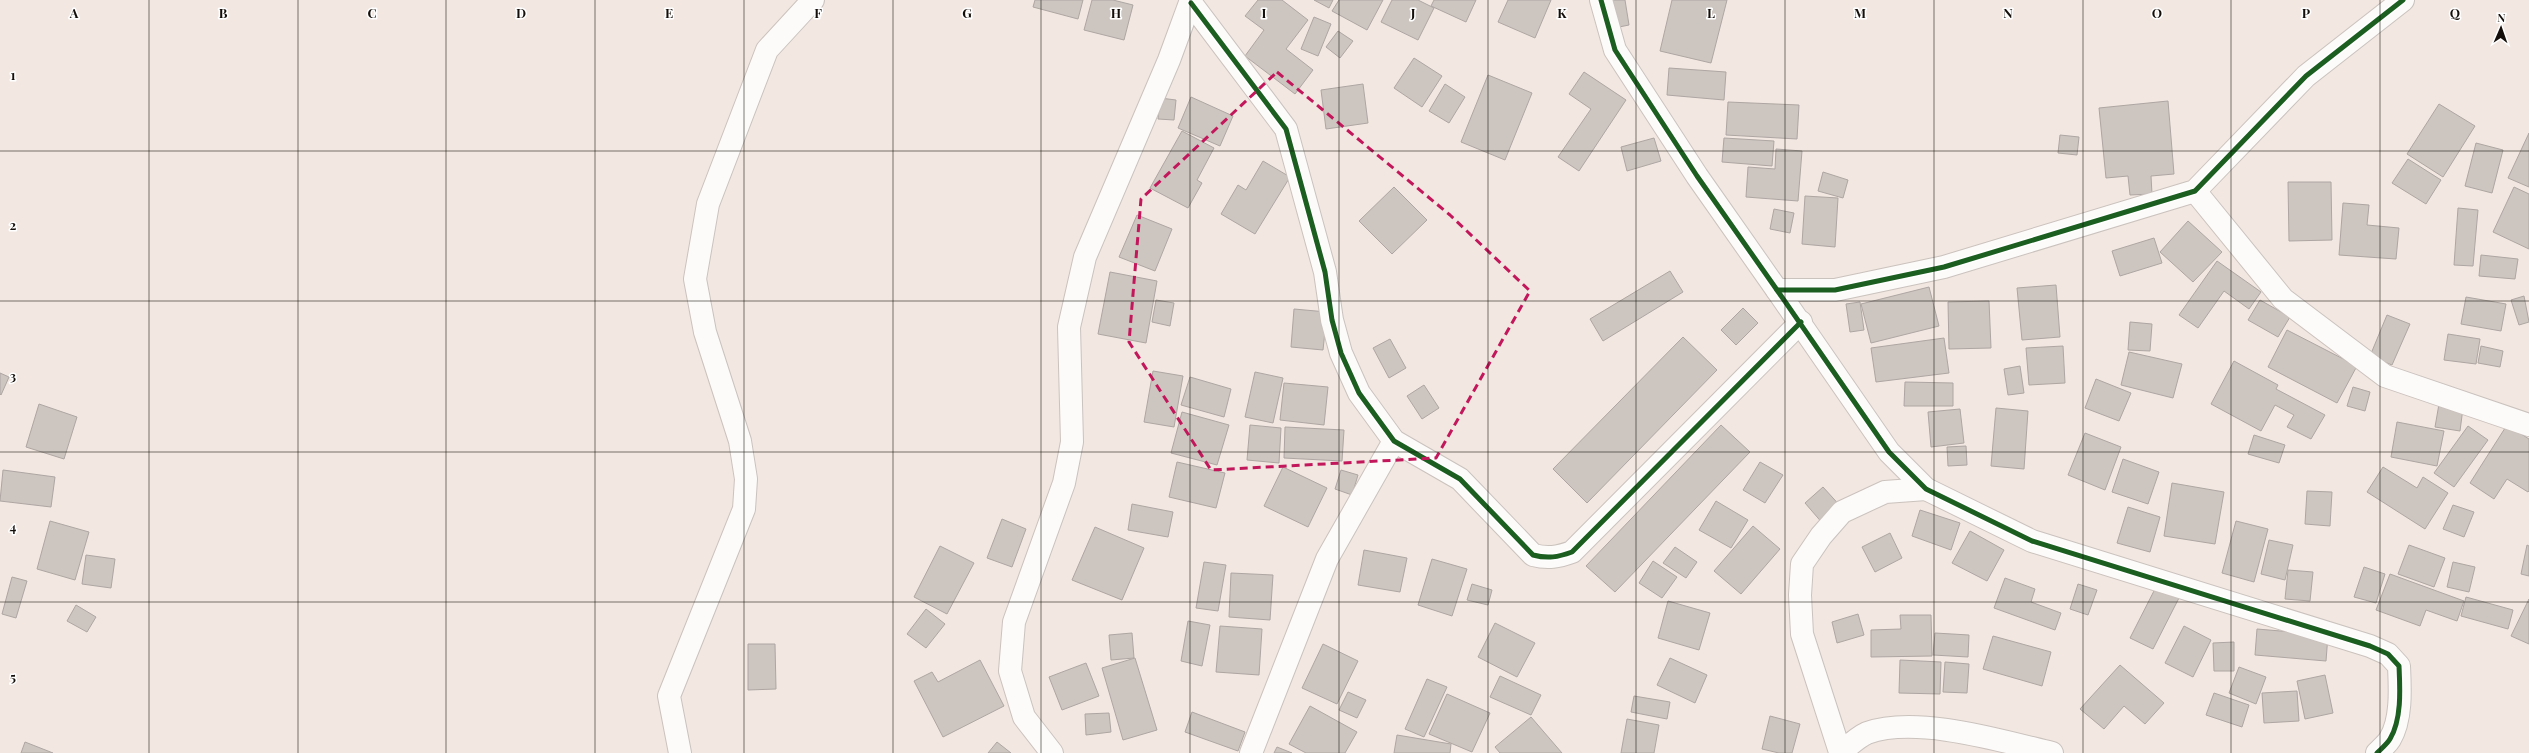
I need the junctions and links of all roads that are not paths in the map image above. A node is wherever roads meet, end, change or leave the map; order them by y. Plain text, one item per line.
1 (813, 0) edge
2 (1601, 0) edge
3 (2403, 0) edge
4 (1191, 1) edge
5 (2195, 191) junction
6 (1777, 290) junction
7 (1801, 322) junction
8 (2529, 425) edge
9 (1394, 441) junction
10 (1926, 489) junction
11 (680, 753) edge
12 (1052, 753) edge
13 (1251, 753) edge
14 (1840, 753) edge
15 (2052, 753) edge
16 (2377, 753) edge

1 - 11 street
2 - 6 street
3 - 5 street
4 - 9 street
4 - 12 street
5 - 6 street
5 - 8 street
6 - 7 street
7 - 9 street
7 - 10 street
9 - 13 street
10 - 14 street
10 - 16 street
14 - 15 street

